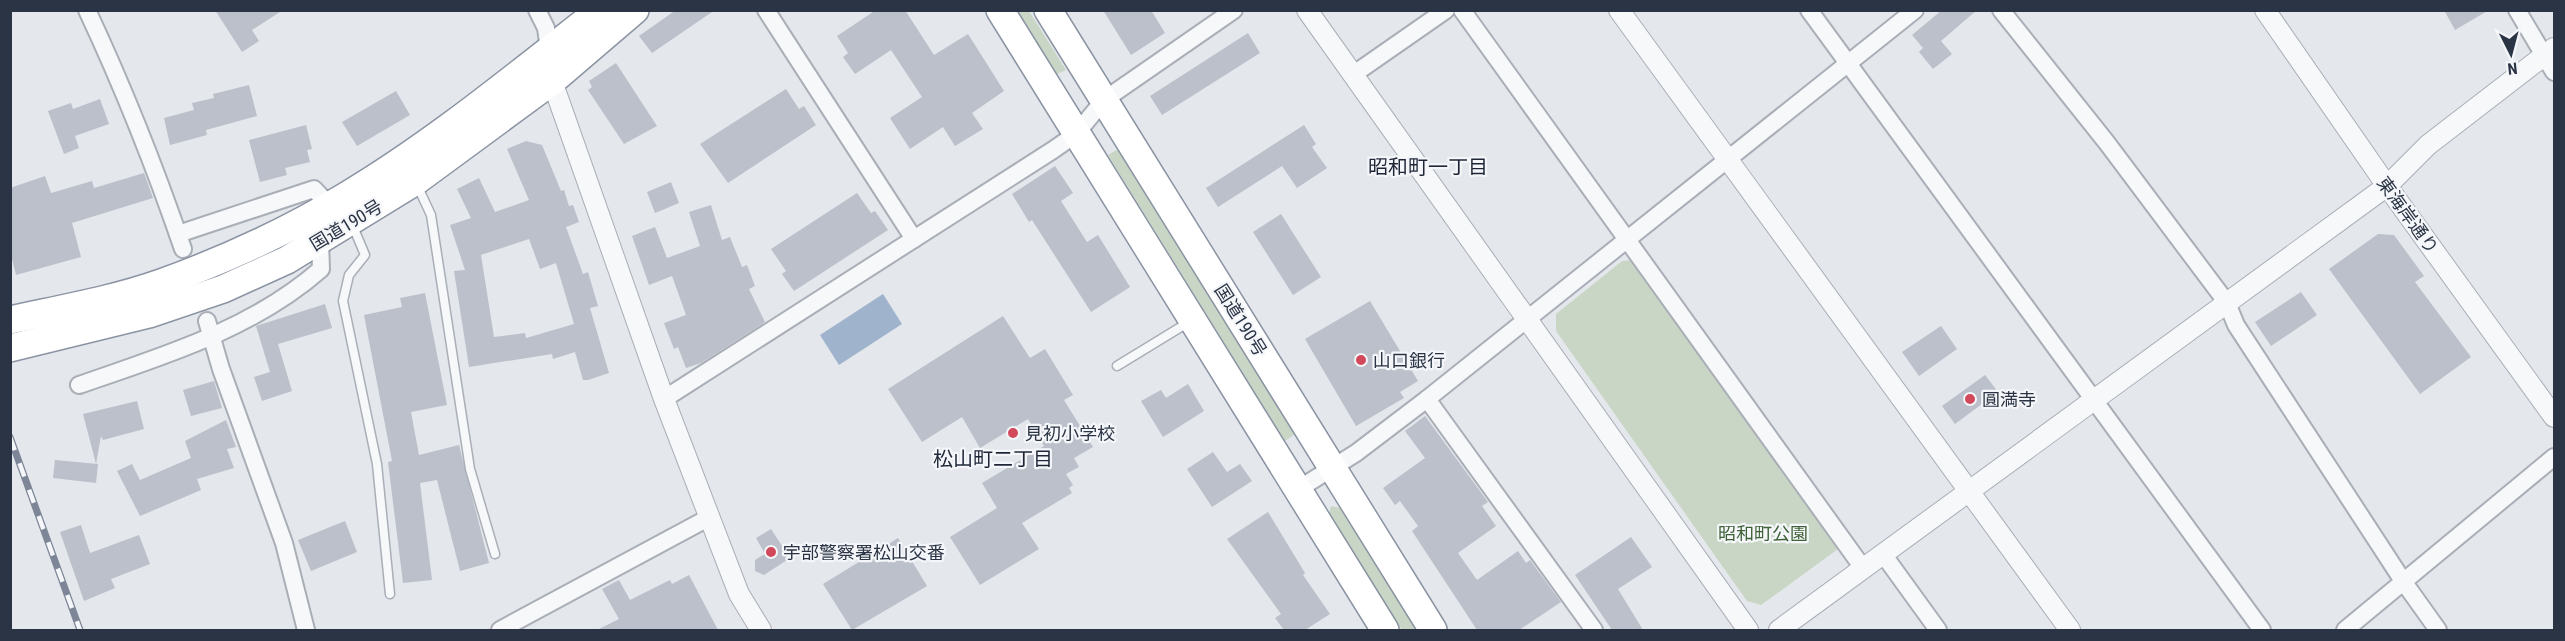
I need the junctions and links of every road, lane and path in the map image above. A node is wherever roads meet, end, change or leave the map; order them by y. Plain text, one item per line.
1 (87, 10) edge
2 (537, 10) edge
3 (600, 10) edge
4 (635, 10) edge
5 (766, 10) edge
6 (1000, 10) edge
7 (1048, 10) edge
8 (1234, 10) edge
9 (1307, 10) edge
10 (1446, 10) edge
11 (1462, 10) edge
12 (1619, 10) edge
13 (1809, 10) edge
14 (1915, 10) edge
15 (2001, 10) edge
16 (2265, 10) edge
17 (2517, 10) edge
18 (549, 49) junction
19 (2551, 59) edge
20 (1848, 62) junction
21 (1354, 74) junction
22 (552, 81) junction
23 (1104, 100) junction
24 (1076, 134) junction
25 (1727, 159) junction
26 (416, 182) junction
27 (2387, 186) junction
28 (329, 206) junction
29 (351, 222) junction
30 (914, 239) junction
31 (1628, 239) junction
32 (320, 241) junction
33 (2227, 303) junction
34 (1528, 318) junction
35 (10, 320) edge
36 (1192, 321) junction
37 (210, 329) junction
38 (10, 348) edge
39 (1118, 366) dead end
40 (79, 385) dead end
41 (664, 399) junction
42 (1427, 399) junction
43 (2093, 402) junction
44 (2554, 417) edge
45 (2554, 457) edge
46 (1332, 468) junction
47 (1297, 490) junction
48 (1968, 492) junction
49 (710, 517) junction
50 (495, 554) dead end
51 (1883, 554) junction
52 (1863, 568) junction
53 (2403, 581) junction
54 (390, 594) dead end
55 (306, 630) edge
56 (500, 630) edge
57 (761, 630) edge
58 (1384, 630) edge
59 (1433, 630) edge
60 (1594, 630) edge
61 (1748, 630) edge
62 (1779, 630) edge
63 (1938, 630) edge
64 (2070, 630) edge
65 (2262, 630) edge
66 (2345, 630) edge
67 (2438, 630) edge

1 - 28 street
2 - 18 street
3 - 18 highway, 国道190号
4 - 22 highway, 国道190号
5 - 30 street
6 - 24 highway
7 - 23 highway, 国道190号
8 - 23 street
9 - 21 street
10 - 21 street
11 - 31 street
12 - 25 street
13 - 20 street
14 - 20 street
15 - 33 street
16 - 27 street, 東海岸通り
17 - 19 street
18 - 22 street
18 - 28 highway, 国道190号
19 - 27 street
20 - 25 street
20 - 43 street
21 - 34 street
22 - 26 highway, 国道190号
22 - 41 street
23 - 24 street
23 - 46 highway, 国道190号
24 - 30 street
24 - 36 highway
25 - 31 street
25 - 48 street
26 - 29 highway, 国道190号
26 - 50 lane
27 - 33 street
27 - 44 street, 東海岸通り
28 - 35 highway, 国道190号
29 - 32 highway, 国道190号
29 - 54 lane
30 - 41 street
31 - 34 street
31 - 52 street
32 - 37 street
32 - 38 highway, 国道190号
33 - 43 street
33 - 53 street
34 - 42 street
34 - 61 street
36 - 39 lane
36 - 47 highway
37 - 40 street
37 - 55 street
41 - 49 street
42 - 46 street
42 - 60 street
43 - 48 street
43 - 65 street
45 - 53 street
46 - 47 street
46 - 59 highway, 国道190号
47 - 58 highway
48 - 51 street
48 - 64 street
49 - 56 street
49 - 57 street
51 - 52 street
51 - 63 street
52 - 62 street
53 - 66 street
53 - 67 street

